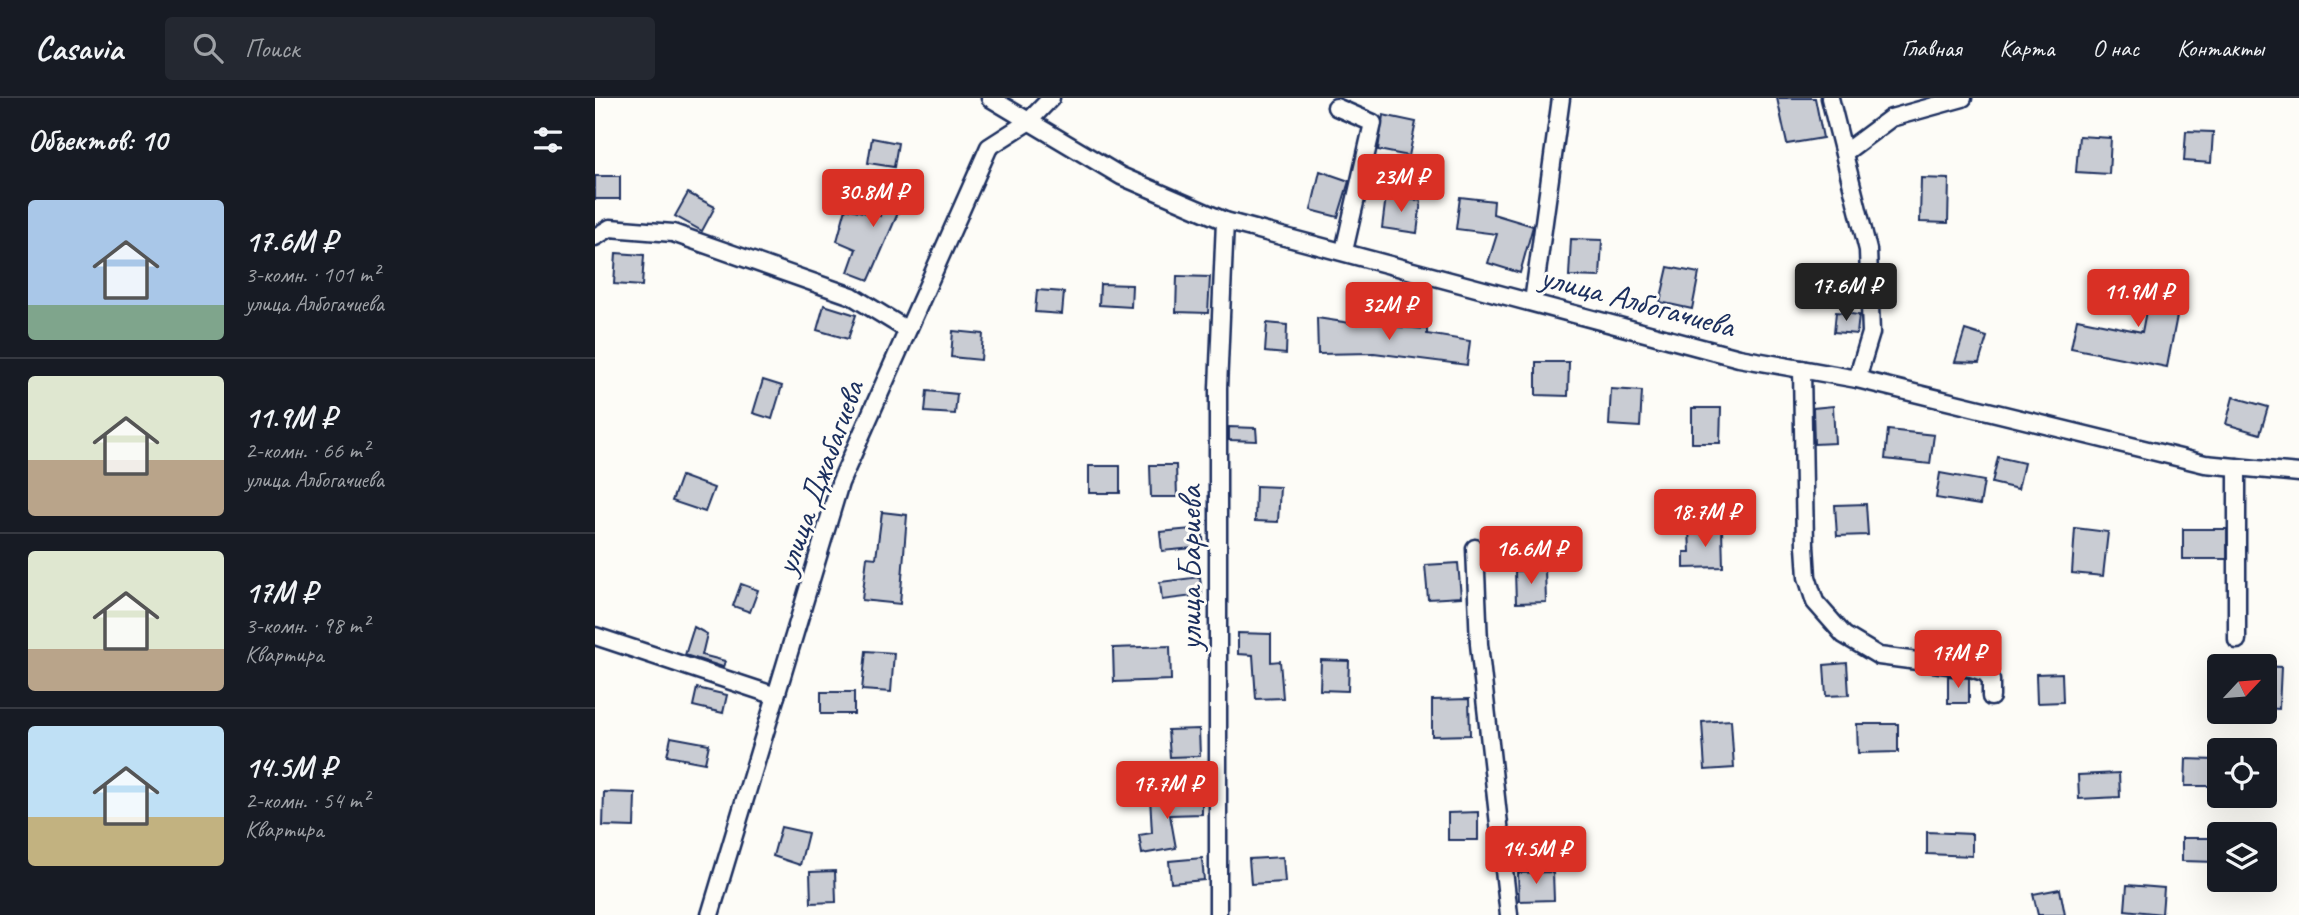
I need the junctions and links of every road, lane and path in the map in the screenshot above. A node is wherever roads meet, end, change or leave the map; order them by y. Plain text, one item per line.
1 (990, 98) edge
2 (1051, 98) edge
3 (1561, 98) edge
4 (1830, 98) edge
5 (1963, 98) edge
6 (1336, 107) dead end
7 (1028, 122) junction
8 (1844, 153) junction
9 (1225, 220) junction
10 (595, 237) edge
11 (1344, 251) junction
12 (1533, 302) junction
13 (906, 329) junction
14 (1802, 369) junction
15 (1857, 379) junction
16 (2237, 467) junction
17 (2299, 473) edge
18 (1475, 548) dead end
19 (595, 636) edge
20 (2237, 640) dead end
21 (776, 696) junction
22 (1991, 697) dead end
23 (710, 915) edge
24 (1218, 915) edge
25 (1509, 915) edge

1 - 7 street, улица Албогачиева
2 - 7 street, улица Джабагиева
3 - 12 street
4 - 8 street
5 - 8 street
6 - 11 street
7 - 9 street, улица Албогачиева
7 - 13 street, улица Джабагиева
8 - 15 street
9 - 11 street, улица Албогачиева
9 - 24 street, улица Бариева
10 - 13 street
11 - 12 street, улица Албогачиева
12 - 14 street, улица Албогачиева
13 - 21 street, улица Джабагиева
14 - 15 street, улица Албогачиева
14 - 22 street
15 - 16 street, улица Албогачиева
16 - 17 street, улица Албогачиева
16 - 20 street
18 - 25 street
19 - 21 street
21 - 23 street, улица Джабагиева

